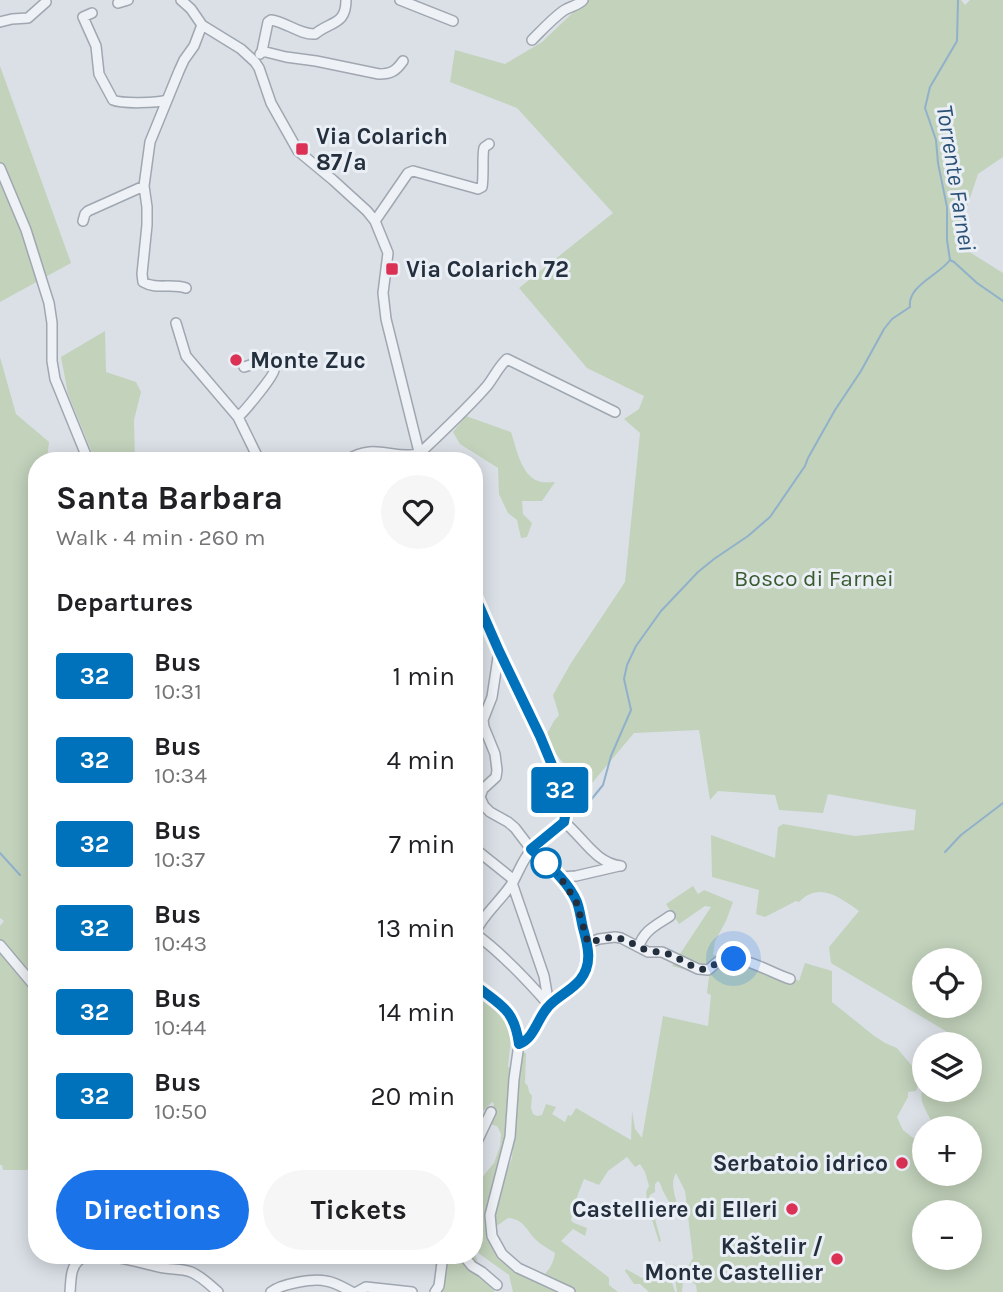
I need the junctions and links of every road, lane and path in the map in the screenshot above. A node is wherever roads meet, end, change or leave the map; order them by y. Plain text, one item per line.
1 (128, 0) edge
2 (181, 0) edge
3 (346, 0) edge
4 (400, 0) edge
5 (583, 0) edge
6 (46, 2) dead end
7 (118, 3) dead end
8 (92, 13) dead end
9 (453, 21) dead end
10 (0, 22) edge
11 (202, 25) junction
12 (532, 40) dead end
13 (262, 51) junction
14 (403, 61) dead end
15 (255, 62) junction
16 (167, 100) junction
17 (489, 144) dead end
18 (0, 168) edge
19 (144, 186) junction
20 (83, 221) dead end
21 (375, 221) junction
22 (186, 288) dead end
23 (176, 323) dead end
24 (244, 367) dead end
25 (615, 412) dead end
26 (238, 417) junction
27 (85, 452) edge
28 (255, 452) edge
29 (365, 452) edge
30 (384, 452) edge
31 (419, 452) edge
32 (425, 452) edge
33 (483, 615) edge
34 (499, 651) junction
35 (483, 720) joint
36 (483, 789) edge
37 (483, 805) edge
38 (564, 822) junction
39 (531, 849) junction
40 (483, 856) edge
41 (560, 877) junction
42 (513, 882) junction
43 (670, 916) dead end
44 (483, 918) edge
45 (483, 939) edge
46 (588, 943) junction
47 (0, 945) edge
48 (639, 946) junction
49 (28, 978) edge
50 (790, 979) dead end
51 (483, 990) edge
52 (549, 1005) junction
53 (518, 1049) junction
54 (491, 1112) dead end
55 (483, 1129) edge
56 (76, 1264) edge
57 (144, 1264) edge
58 (442, 1264) edge
59 (470, 1264) edge
60 (497, 1285) dead end
61 (70, 1292) edge
62 (218, 1292) edge
63 (271, 1292) edge
64 (354, 1292) edge
65 (412, 1292) edge
66 (435, 1292) edge
67 (570, 1292) edge

1 - 7 street
2 - 11 street
3 - 13 street
4 - 9 street
5 - 12 street
6 - 10 street
8 - 16 street
11 - 15 street
11 - 16 street
13 - 14 street
13 - 15 street
15 - 21 street
16 - 19 street
17 - 21 street
18 - 27 street
19 - 20 street
19 - 22 street
21 - 31 street
23 - 26 street
24 - 26 street
25 - 32 street
26 - 28 street
29 - 30 street
33 - 34 street
34 - 35 street
34 - 38 street
35 - 36 street
37 - 39 street
38 - 39 street
38 - 41 street
39 - 41 street
39 - 42 street
40 - 42 street
41 - 46 street
42 - 44 street
42 - 52 street
43 - 48 street
45 - 52 street
46 - 48 street
46 - 52 street
47 - 49 street
48 - 50 street
51 - 53 street
52 - 53 street
53 - 67 street
54 - 55 street
56 - 61 street
57 - 62 street
58 - 66 street
59 - 60 street
63 - 64 street
64 - 65 street

